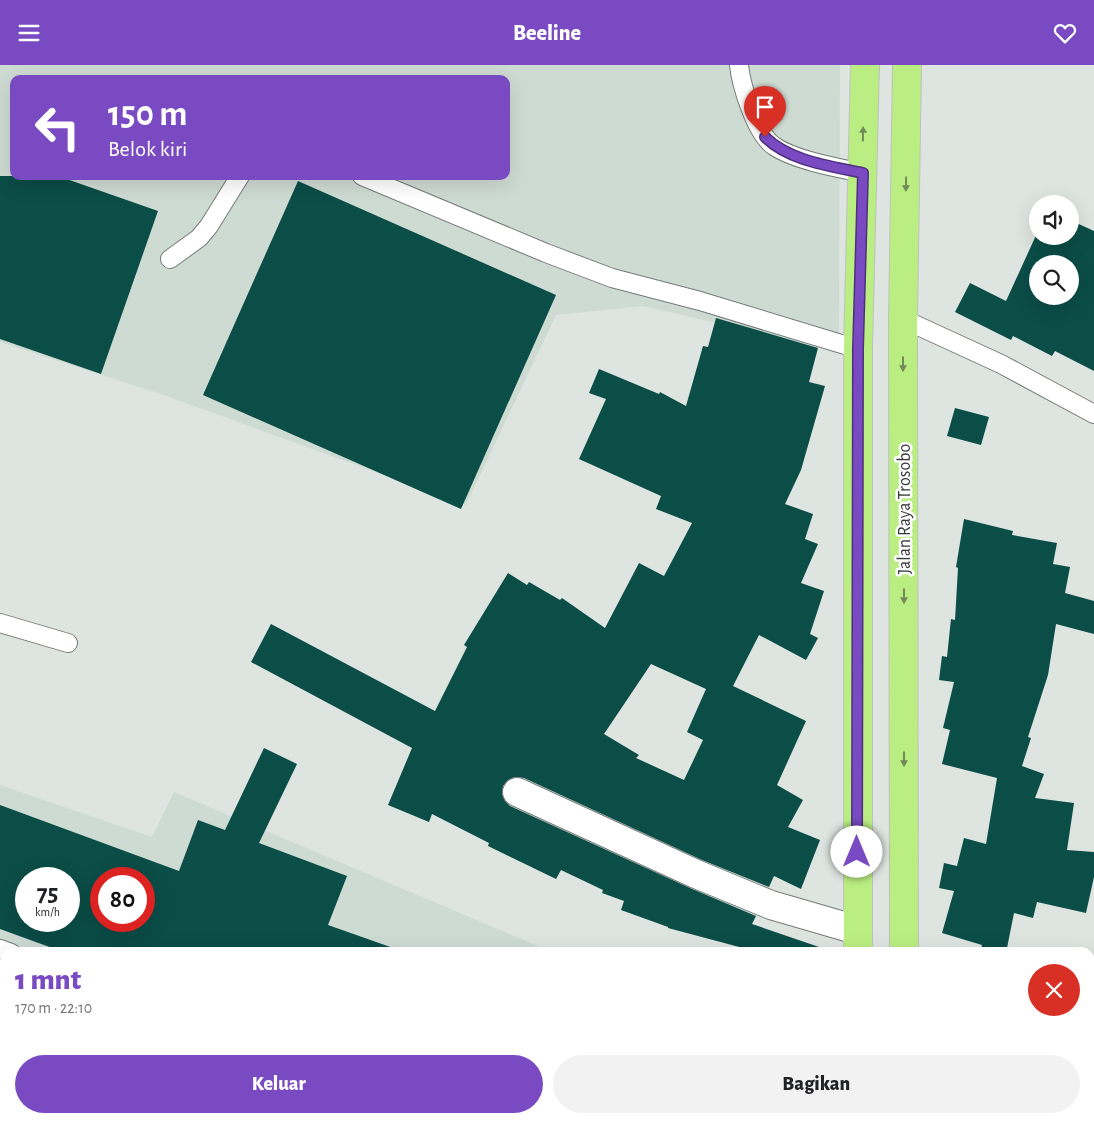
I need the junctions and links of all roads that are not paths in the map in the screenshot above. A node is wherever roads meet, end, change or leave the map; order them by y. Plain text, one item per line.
1 (739, 65) edge
2 (865, 65) edge
3 (908, 65) edge
4 (863, 173) junction
5 (238, 180) edge
6 (372, 180) edge
7 (170, 259) dead end
8 (903, 319) junction
9 (858, 349) junction
10 (1094, 414) edge
11 (0, 623) edge
12 (68, 643) dead end
13 (517, 792) dead end
14 (858, 941) edge
15 (904, 947) edge

1 - 4 lane
4 -> 2 highway
3 -> 8 highway, Jalan Raya Trosobo
4 - 9 highway
5 - 7 lane
6 - 9 lane
8 - 10 lane
8 -> 15 highway, Jalan Raya Trosobo
9 - 14 highway
11 - 12 lane
13 - 14 street

